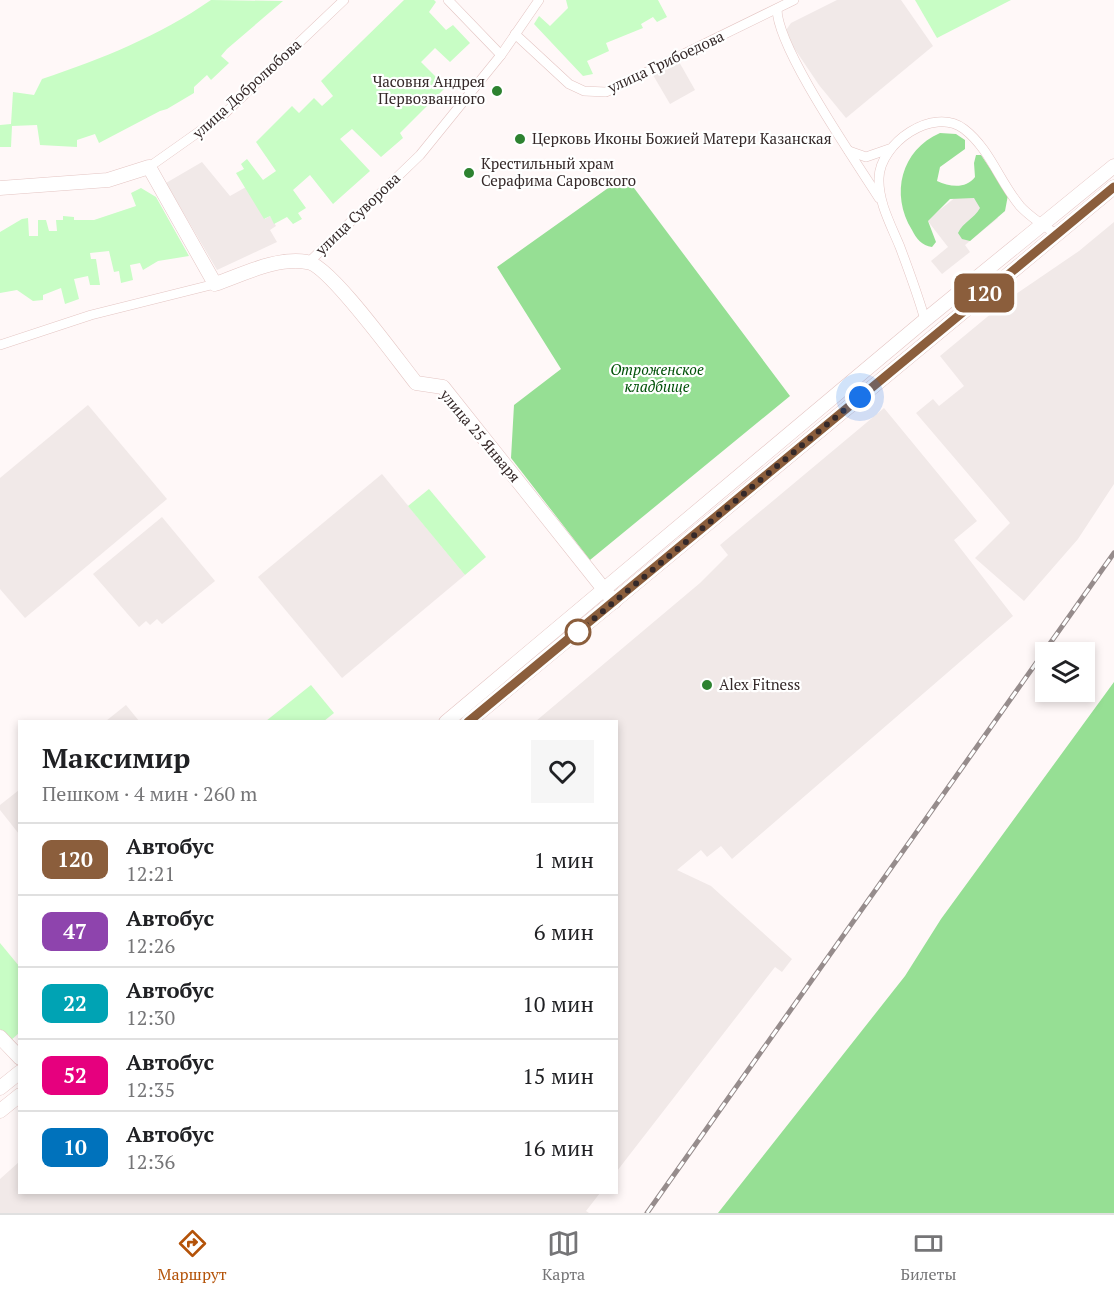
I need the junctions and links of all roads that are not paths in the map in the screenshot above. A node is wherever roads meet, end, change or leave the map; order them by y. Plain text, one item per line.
1 (344, 0) edge
2 (448, 0) edge
3 (539, 0) edge
4 (794, 0) edge
5 (777, 9) junction
6 (515, 34) junction
7 (501, 55) junction
8 (892, 147) junction
9 (849, 151) junction
10 (1114, 166) edge
11 (149, 167) junction
12 (1114, 187) edge
13 (0, 188) edge
14 (881, 201) junction
15 (1041, 224) junction
16 (1056, 234) junction
17 (309, 262) junction
18 (215, 284) junction
19 (925, 320) junction
20 (0, 345) edge
21 (911, 354) junction
22 (604, 590) junction
23 (614, 602) junction
24 (448, 720) edge
25 (470, 720) edge
26 (0, 1036) edge
27 (18, 1056) edge
28 (18, 1074) edge
29 (0, 1088) edge
30 (18, 1097) edge
31 (0, 1111) edge

1 - 11 street, улица Добролюбова
2 - 7 street
3 - 6 street, улица Суворова
4 - 5 street, улица Грибоедова
5 - 6 street, улица Грибоедова
5 - 9 street
6 - 7 street, улица Суворова
7 - 17 street, улица Суворова
8 - 9 street
8 - 14 street
8 - 15 street
9 - 14 street
10 - 15 main road
11 - 13 main road, улица Добролюбова
11 - 18 main road
12 - 16 main road
14 - 19 street
15 - 16 street
15 - 19 main road
16 - 21 main road
17 - 18 main road, улица Суворова
17 - 22 main road, улица 25 Января
18 - 20 street, улица Суворова
19 - 21 main road
19 - 22 main road
21 - 23 main road
22 - 23 main road, улица 25 Января
22 - 24 main road
23 - 25 main road
26 - 27 main road
28 - 29 main road
30 - 31 main road

